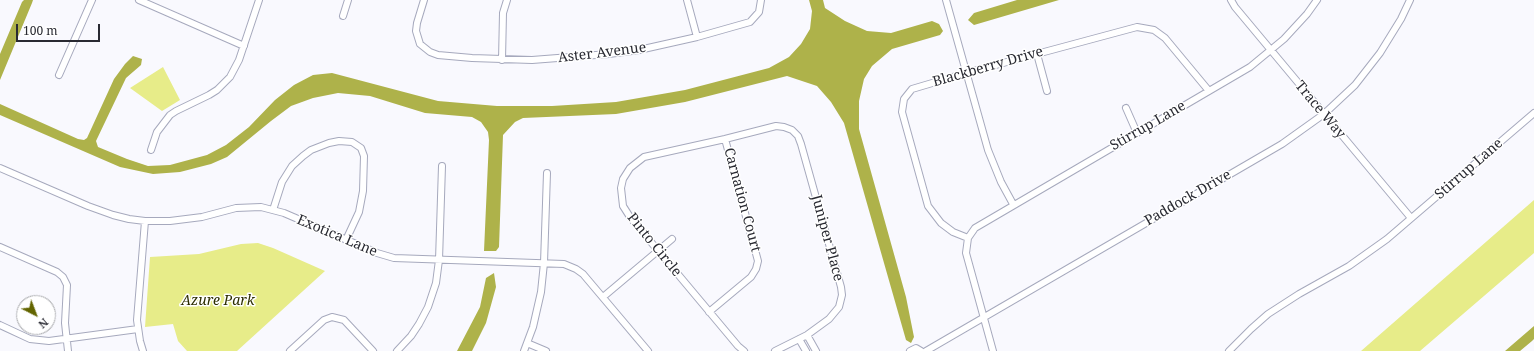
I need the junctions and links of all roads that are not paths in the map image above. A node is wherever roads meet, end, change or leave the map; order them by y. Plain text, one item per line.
1 (92, 0) edge
2 (139, 0) edge
3 (259, 0) edge
4 (348, 0) edge
5 (424, 0) edge
6 (507, 0) edge
7 (687, 0) edge
8 (761, 0) edge
9 (946, 0) edge
10 (1231, 0) edge
11 (1317, 0) edge
12 (1410, 0) edge
13 (343, 16) dead end
14 (697, 38) junction
15 (244, 46) junction
16 (1272, 51) junction
17 (1037, 54) junction
18 (502, 60) junction
19 (966, 73) junction
20 (59, 75) dead end
21 (1209, 90) junction
22 (1047, 91) dead end
23 (1126, 108) dead end
24 (1534, 113) edge
25 (1324, 114) junction
26 (792, 130) joint
27 (1137, 133) junction
28 (725, 139) junction
29 (151, 150) dead end
30 (442, 166) dead end
31 (0, 168) edge
32 (547, 173) dead end
33 (1013, 204) junction
34 (274, 210) junction
35 (1411, 218) junction
36 (145, 221) junction
37 (968, 238) junction
38 (672, 239) dead end
39 (346, 240) junction
40 (0, 247) edge
41 (658, 251) junction
42 (439, 260) junction
43 (544, 263) junction
44 (603, 297) junction
45 (709, 312) junction
46 (983, 316) junction
47 (0, 325) edge
48 (138, 330) junction
49 (807, 335) junction
50 (66, 339) junction
51 (799, 339) junction
52 (527, 343) junction
53 (68, 351) edge
54 (143, 351) edge
55 (290, 351) edge
56 (373, 351) edge
57 (397, 351) edge
58 (524, 351) edge
59 (546, 351) edge
60 (648, 351) edge
61 (744, 351) edge
62 (775, 351) edge
63 (806, 351) edge
64 (816, 351) edge
65 (910, 351) edge
66 (921, 351) edge
67 (926, 351) edge
68 (993, 351) edge
69 (1229, 351) edge

1 - 20 street
2 - 15 street
3 - 15 street
4 - 13 street
5 - 18 street, Aster Avenue
6 - 18 street
7 - 14 street
8 - 14 street, Aster Avenue
9 - 19 street
10 - 16 street, Trace Way
11 - 16 street, Stirrup Lane
12 - 25 street, Paddock Drive
14 - 18 street, Aster Avenue
15 - 29 street
16 - 21 street, Stirrup Lane
16 - 25 street, Trace Way
17 - 19 street, Blackberry Drive
17 - 21 street, Blackberry Drive
17 - 22 street
19 - 33 street
19 - 37 street, Blackberry Drive
21 - 27 street, Stirrup Lane
23 - 27 street
24 - 35 street, Stirrup Lane
25 - 35 street, Trace Way
25 - 46 street, Paddock Drive
26 - 28 street, Pinto Circle
26 - 49 street, Juniper Place
27 - 33 street, Stirrup Lane
28 - 41 street, Pinto Circle
28 - 45 street, Carnation Court
30 - 42 street
31 - 36 street, Exotica Lane
32 - 43 street
33 - 37 street, Stirrup Lane
34 - 36 street, Exotica Lane
34 - 39 street, Exotica Lane
34 - 39 street
35 - 69 street, Stirrup Lane
36 - 48 street
37 - 46 street
38 - 41 street
39 - 42 street, Exotica Lane
40 - 50 street
41 - 44 street
41 - 45 street, Pinto Circle
42 - 43 street, Exotica Lane
42 - 57 street
43 - 44 street, Exotica Lane
43 - 52 street
44 - 60 street, Exotica Lane
45 - 61 street, Pinto Circle
46 - 67 street, Paddock Drive
46 - 68 street
47 - 50 street
48 - 50 street
48 - 54 street
49 - 51 street
49 - 64 street
50 - 53 street
51 - 62 street
51 - 63 street
52 - 58 street
52 - 59 street
55 - 56 street
65 - 66 street

